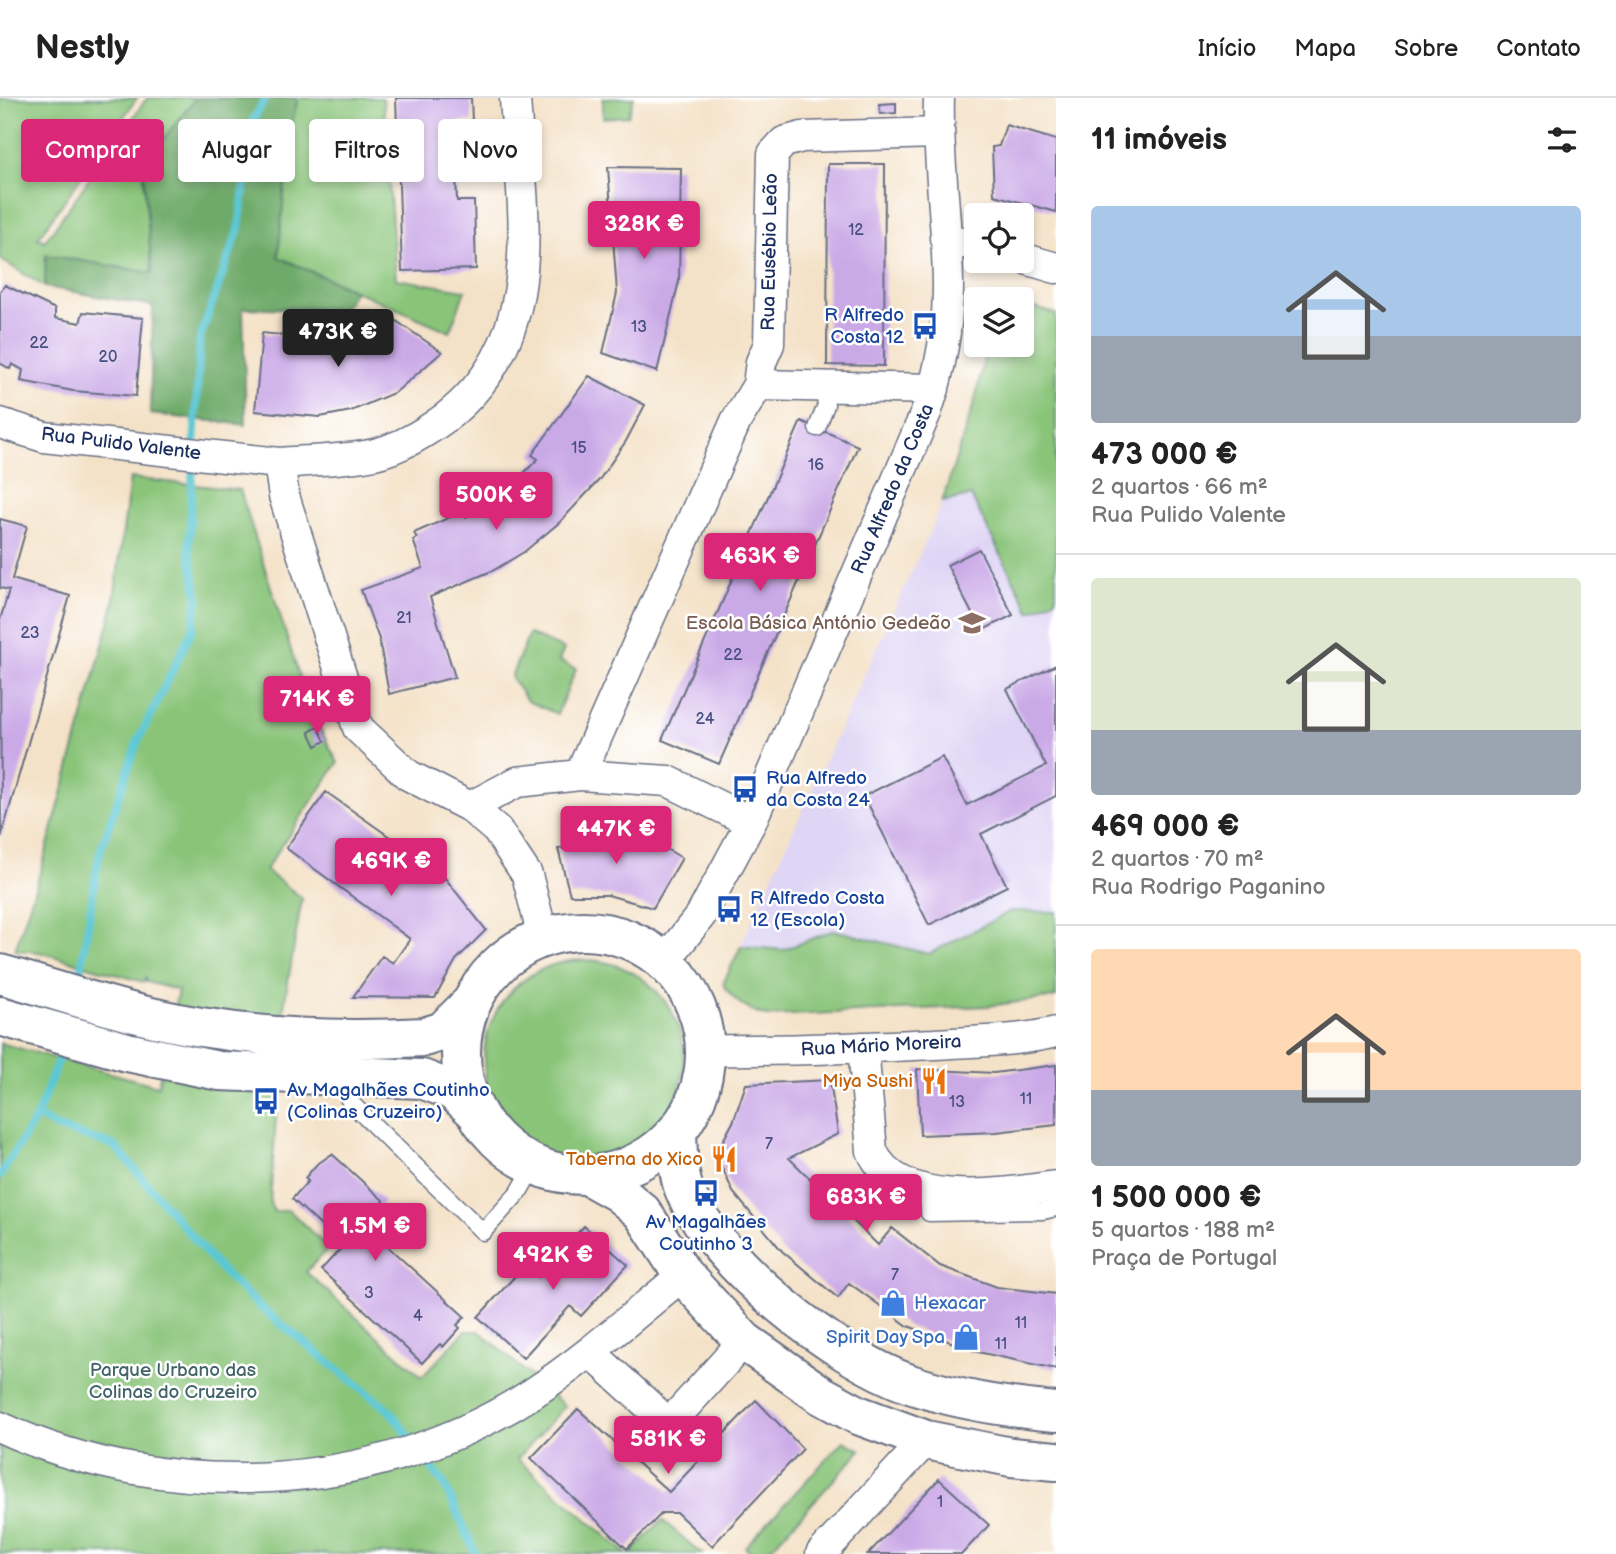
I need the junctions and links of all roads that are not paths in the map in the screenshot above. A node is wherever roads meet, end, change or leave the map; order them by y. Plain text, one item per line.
1 (515, 98) edge
2 (939, 98) edge
3 (938, 133) junction
4 (945, 238) junction
5 (964, 243) edge
6 (1034, 262) edge
7 (1056, 268) edge
8 (758, 385) junction
9 (823, 386) junction
10 (934, 389) junction
11 (0, 423) edge
12 (817, 428) dead end
13 (279, 463) junction
14 (580, 775) junction
15 (470, 807) junction
16 (751, 822) junction
17 (542, 937) junction
18 (664, 962) junction
19 (15, 978) edge
20 (470, 1004) junction
21 (6, 1024) edge
22 (1056, 1032) edge
23 (863, 1047) junction
24 (704, 1050) junction
25 (339, 1078) junction
26 (475, 1111) junction
27 (677, 1131) junction
28 (535, 1164) junction
29 (587, 1175) junction
30 (1056, 1186) edge
31 (927, 1190) junction
32 (1056, 1208) edge
33 (683, 1275) junction
34 (744, 1341) junction
35 (590, 1352) junction
36 (1056, 1412) edge
37 (0, 1427) edge
38 (926, 1440) junction
39 (1056, 1461) edge
40 (821, 1554) edge

1 - 13 street
2 - 3 street, Rua Alfredo da Costa
3 - 4 street, Rua Alfredo da Costa
3 - 8 street, Rua Eusébio Leão
4 - 5 street
4 - 10 street, Rua Alfredo da Costa
6 - 7 street
8 - 9 street
8 - 14 street, Rua Eusébio Leão
9 - 10 street
9 - 12 lane
10 - 16 street, Rua Alfredo da Costa
11 - 13 street, Rua Pulido Valente
13 - 15 street
14 - 15 street
14 - 16 street
15 - 17 street
16 - 18 street, Rua Alfredo da Costa
17 - 18 main road
17 - 20 main road
18 - 24 main road
19 - 20 main road
20 - 26 main road
21 - 25 main road
22 - 23 street, Rua Mário Moreira
23 - 24 street, Rua Mário Moreira
23 - 31 street
24 - 27 main road
25 - 26 main road
25 - 28 lane
26 - 28 main road
27 - 29 main road
27 - 36 main road
28 - 29 main road
29 - 33 main road
30 - 31 street
31 - 32 lane
33 - 34 main road
33 - 35 street
34 - 35 street
34 - 38 main road
35 - 37 street
38 - 39 main road
38 - 40 street

